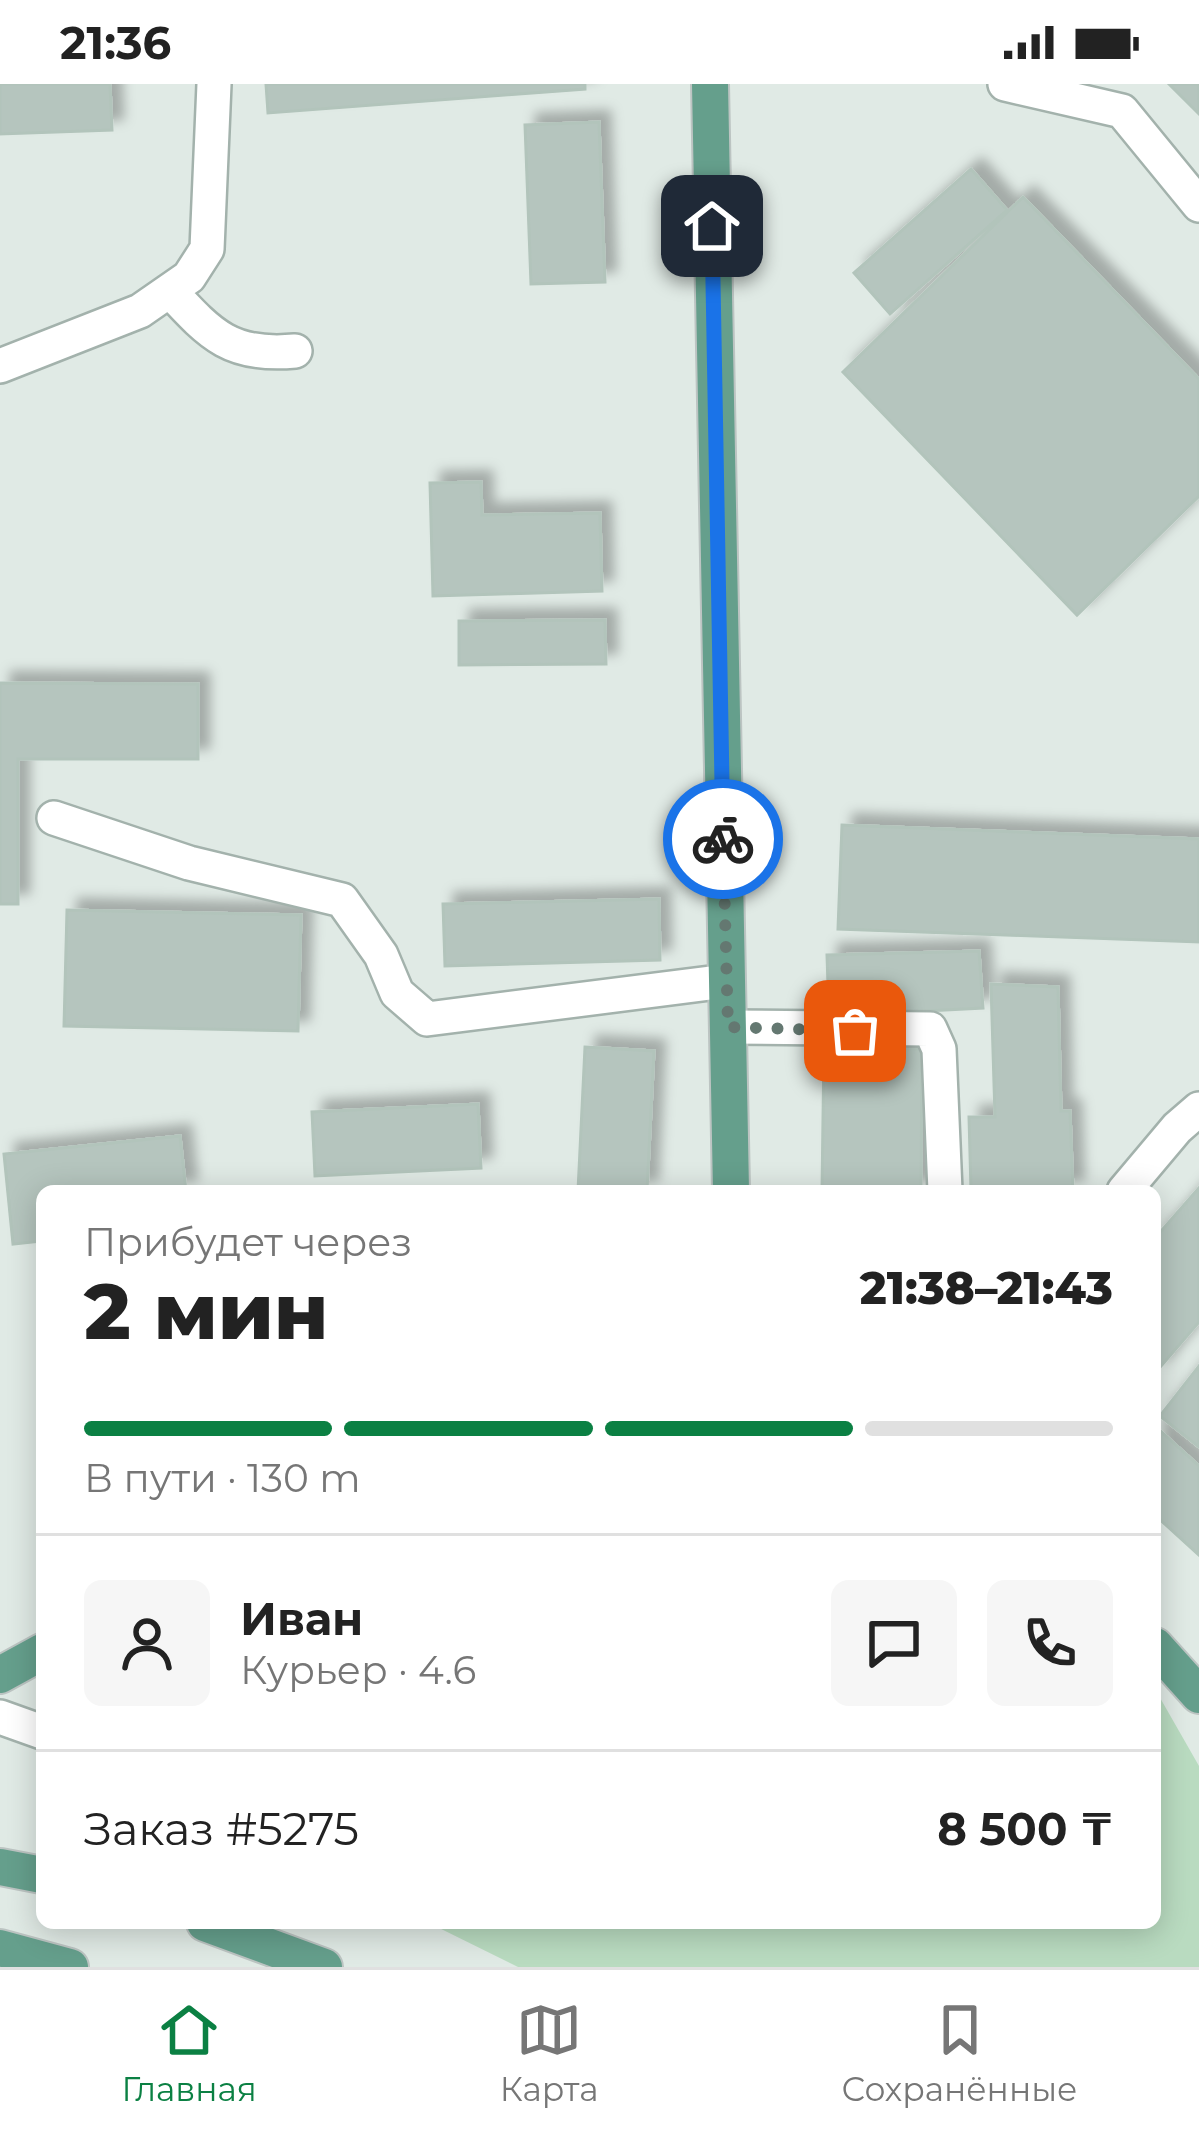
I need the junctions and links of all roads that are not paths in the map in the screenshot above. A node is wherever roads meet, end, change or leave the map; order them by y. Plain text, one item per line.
1 (214, 84) edge
2 (710, 84) edge
3 (1005, 84) edge
4 (1199, 205) edge
5 (171, 292) junction
6 (295, 351) dead end
7 (0, 366) edge
8 (54, 818) dead end
9 (726, 981) junction
10 (728, 1027) junction
11 (1199, 1109) edge
12 (731, 1185) edge
13 (945, 1185) edge
14 (1129, 1185) edge
15 (36, 1644) edge
16 (36, 1647) edge
17 (0, 1650) edge
18 (1161, 1653) edge
19 (0, 1676) edge
20 (1199, 1695) edge
21 (0, 1717) edge
22 (36, 1730) edge
23 (0, 1867) edge
24 (36, 1873) edge
25 (222, 1929) edge
26 (14, 1951) edge
27 (70, 1967) edge
28 (324, 1967) edge

1 - 5 lane
2 - 9 main road
3 - 4 lane
5 - 6 lane
5 - 7 lane
8 - 9 lane
9 - 10 main road
10 - 12 main road
10 - 13 lane
11 - 14 lane
15 - 17 main road
16 - 19 main road
18 - 20 main road
21 - 22 lane
23 - 24 main road
25 - 28 main road
26 - 27 main road

